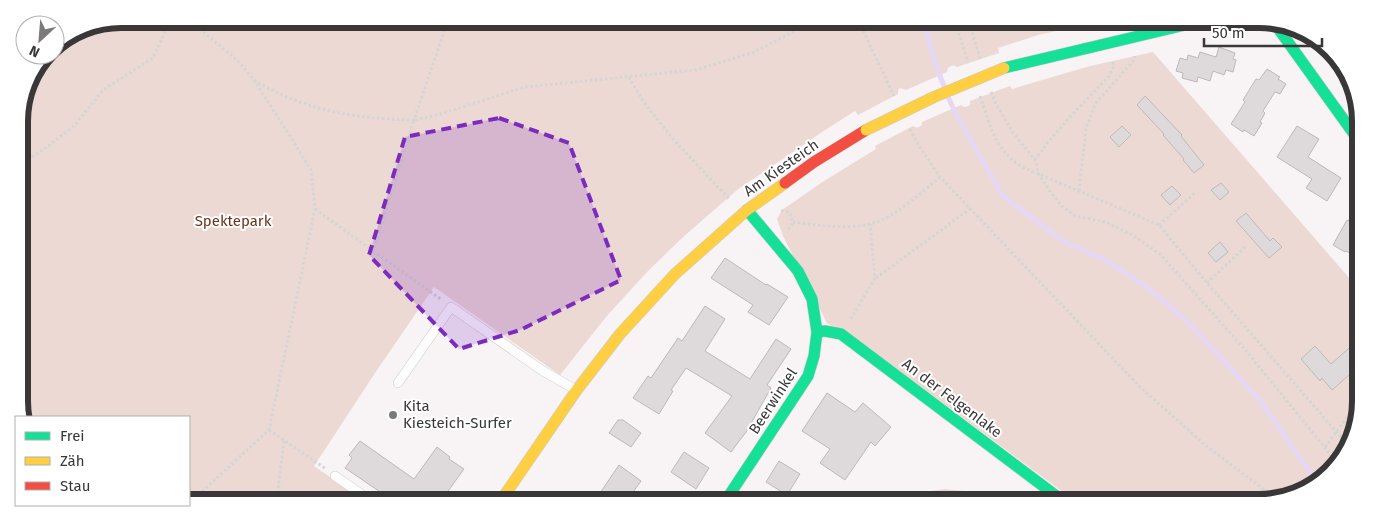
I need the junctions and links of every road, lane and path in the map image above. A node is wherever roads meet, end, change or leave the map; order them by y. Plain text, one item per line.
1 (167, 28) edge
2 (199, 28) edge
3 (445, 28) edge
4 (799, 28) edge
5 (862, 28) edge
6 (958, 28) edge
7 (1172, 28) edge
8 (1280, 30) edge
9 (1135, 53) dead end
10 (1112, 59) dead end
11 (967, 61) dead end
12 (629, 77) junction
13 (254, 80) junction
14 (893, 95) dead end
15 (981, 98) dead end
16 (414, 120) junction
17 (910, 129) dead end
18 (1352, 131) edge
19 (28, 159) edge
20 (1039, 175) junction
21 (940, 177) junction
22 (1079, 191) junction
23 (1195, 193) dead end
24 (316, 209) junction
25 (970, 209) junction
26 (778, 211) dead end
27 (744, 212) junction
28 (793, 222) junction
29 (870, 224) junction
30 (1159, 225) junction
31 (785, 230) dead end
32 (1245, 247) dead end
33 (372, 251) junction
34 (875, 278) junction
35 (1206, 282) junction
36 (451, 307) junction
37 (846, 326) dead end
38 (817, 332) junction
39 (398, 383) dead end
40 (576, 391) junction
41 (1351, 412) edge
42 (269, 430) junction
43 (1336, 432) junction
44 (284, 440) junction
45 (1343, 440) edge
46 (1325, 447) junction
47 (1332, 457) edge
48 (335, 476) joint
49 (730, 493) edge
50 (1053, 493) edge
51 (1268, 493) edge
52 (199, 494) edge
53 (278, 494) edge
54 (361, 494) edge
55 (506, 494) edge

1 - 19 path
2 - 13 path
3 - 16 path
4 - 12 path
5 - 14 path
6 - 11 path
7 - 27 street, Am Kiesteich, bridge
8 - 18 street
9 - 22 path
10 - 20 path
12 - 16 path
12 - 27 path
13 - 16 path
13 - 24 path
15 - 20 path
16 - 33 path
17 - 21 path
20 - 22 path
20 - 46 path
21 - 25 path
21 - 29 path
22 - 30 path
23 - 30 path
24 - 33 path
24 - 42 path
25 - 34 path
25 - 51 path
26 - 28 path
27 - 38 street, Beerwinkel
27 - 40 street, Am Kiesteich
28 - 29 path
28 - 31 path
29 - 34 path
30 - 35 path
32 - 35 path
33 - 36 path
34 - 37 path
35 - 43 path
36 - 39 lane
36 - 40 lane
38 - 49 street, Beerwinkel
38 - 50 street, An der Felgenlake
40 - 55 street, Am Kiesteich
41 - 43 path
42 - 44 path
42 - 52 path
43 - 45 path
43 - 46 path
44 - 48 path
44 - 53 path
46 - 47 path
48 - 54 lane

